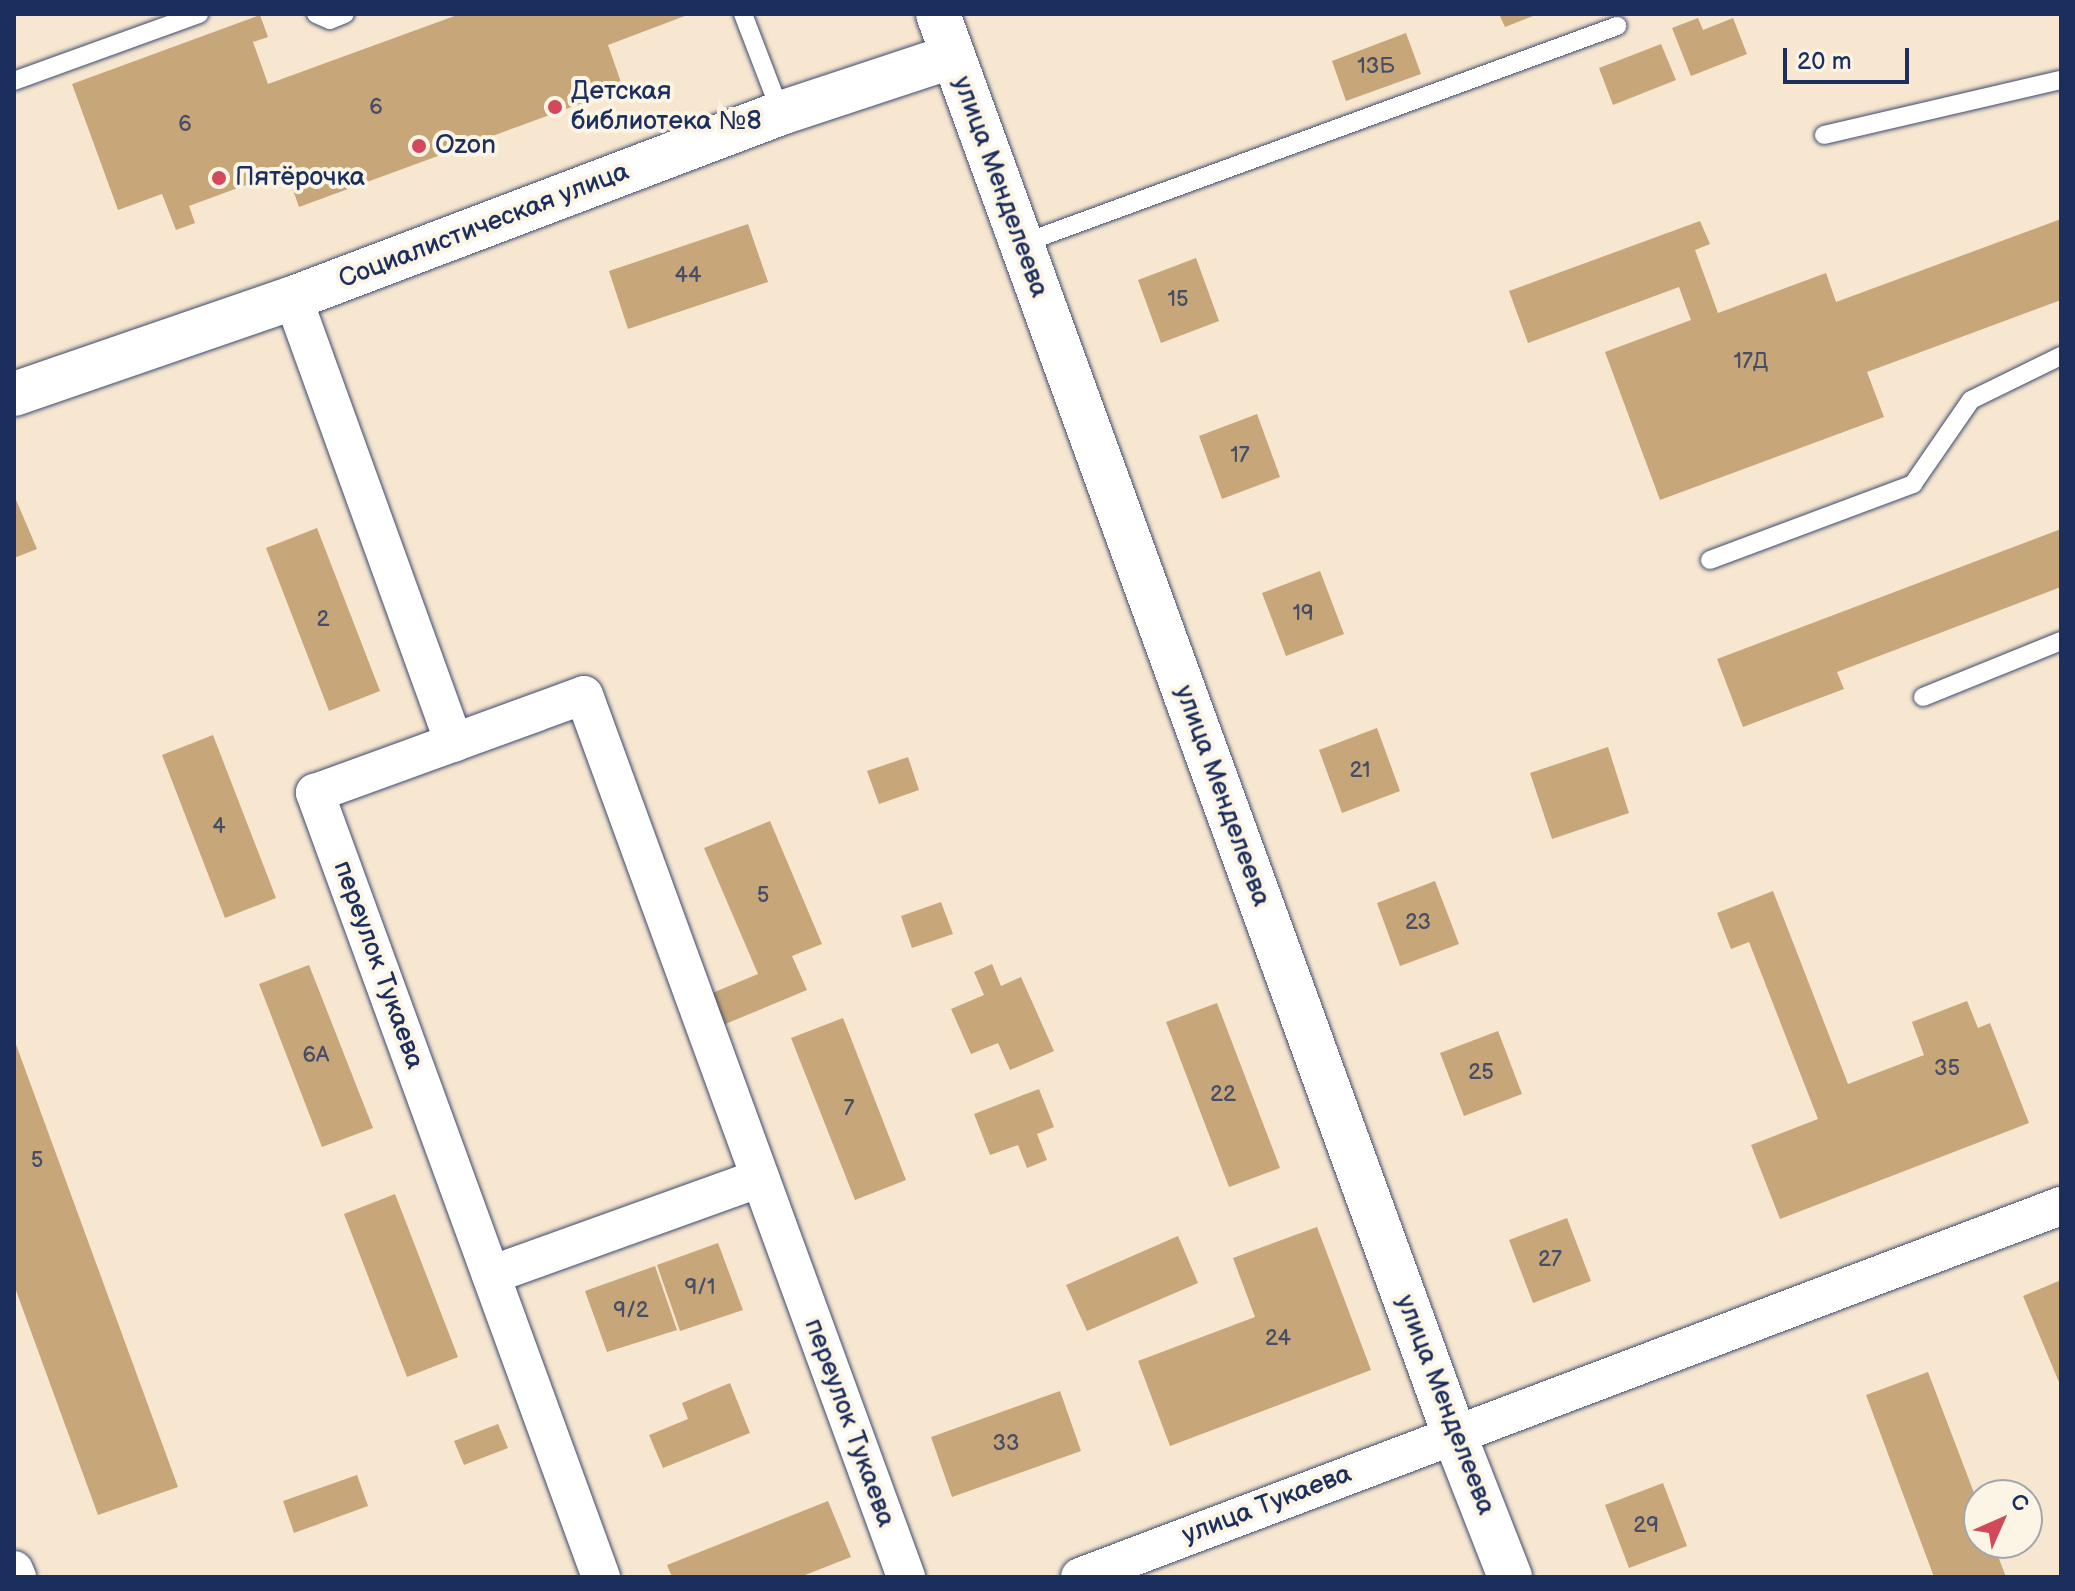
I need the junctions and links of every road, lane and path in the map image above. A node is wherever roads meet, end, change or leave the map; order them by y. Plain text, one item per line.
1 (199, 14) edge
2 (316, 14) edge
3 (345, 14) edge
4 (743, 14) edge
5 (938, 14) edge
6 (1617, 26) dead end
7 (953, 56) junction
8 (2061, 80) edge
9 (14, 81) edge
10 (781, 113) junction
11 (1824, 135) dead end
12 (1021, 244) junction
13 (293, 298) junction
14 (2061, 356) edge
15 (14, 394) edge
16 (1710, 560) dead end
17 (2061, 641) edge
18 (1923, 697) dead end
19 (454, 743) junction
20 (760, 1178) junction
21 (2061, 1206) edge
22 (491, 1275) junction
23 (1454, 1434) junction
24 (14, 1570) edge
25 (17, 1577) edge
26 (601, 1577) edge
27 (906, 1577) edge
28 (1080, 1577) edge
29 (1510, 1577) edge

1 - 9 lane
2 - 3 lane
4 - 10 lane
5 - 7 street, улица Менделеева
6 - 12 lane
7 - 10 street, Социалистическая улица
7 - 12 street, улица Менделеева
8 - 11 lane
10 - 13 street, Социалистическая улица
12 - 23 street, улица Менделеева
13 - 15 street, Социалистическая улица
13 - 19 street
14 - 16 lane
17 - 18 lane
19 - 20 street, переулок Тукаева
19 - 22 street, переулок Тукаева
20 - 22 street
20 - 27 street, переулок Тукаева
21 - 23 street, улица Тукаева
22 - 26 street, переулок Тукаева
23 - 28 street, улица Тукаева
23 - 29 street, улица Менделеева
24 - 25 street

